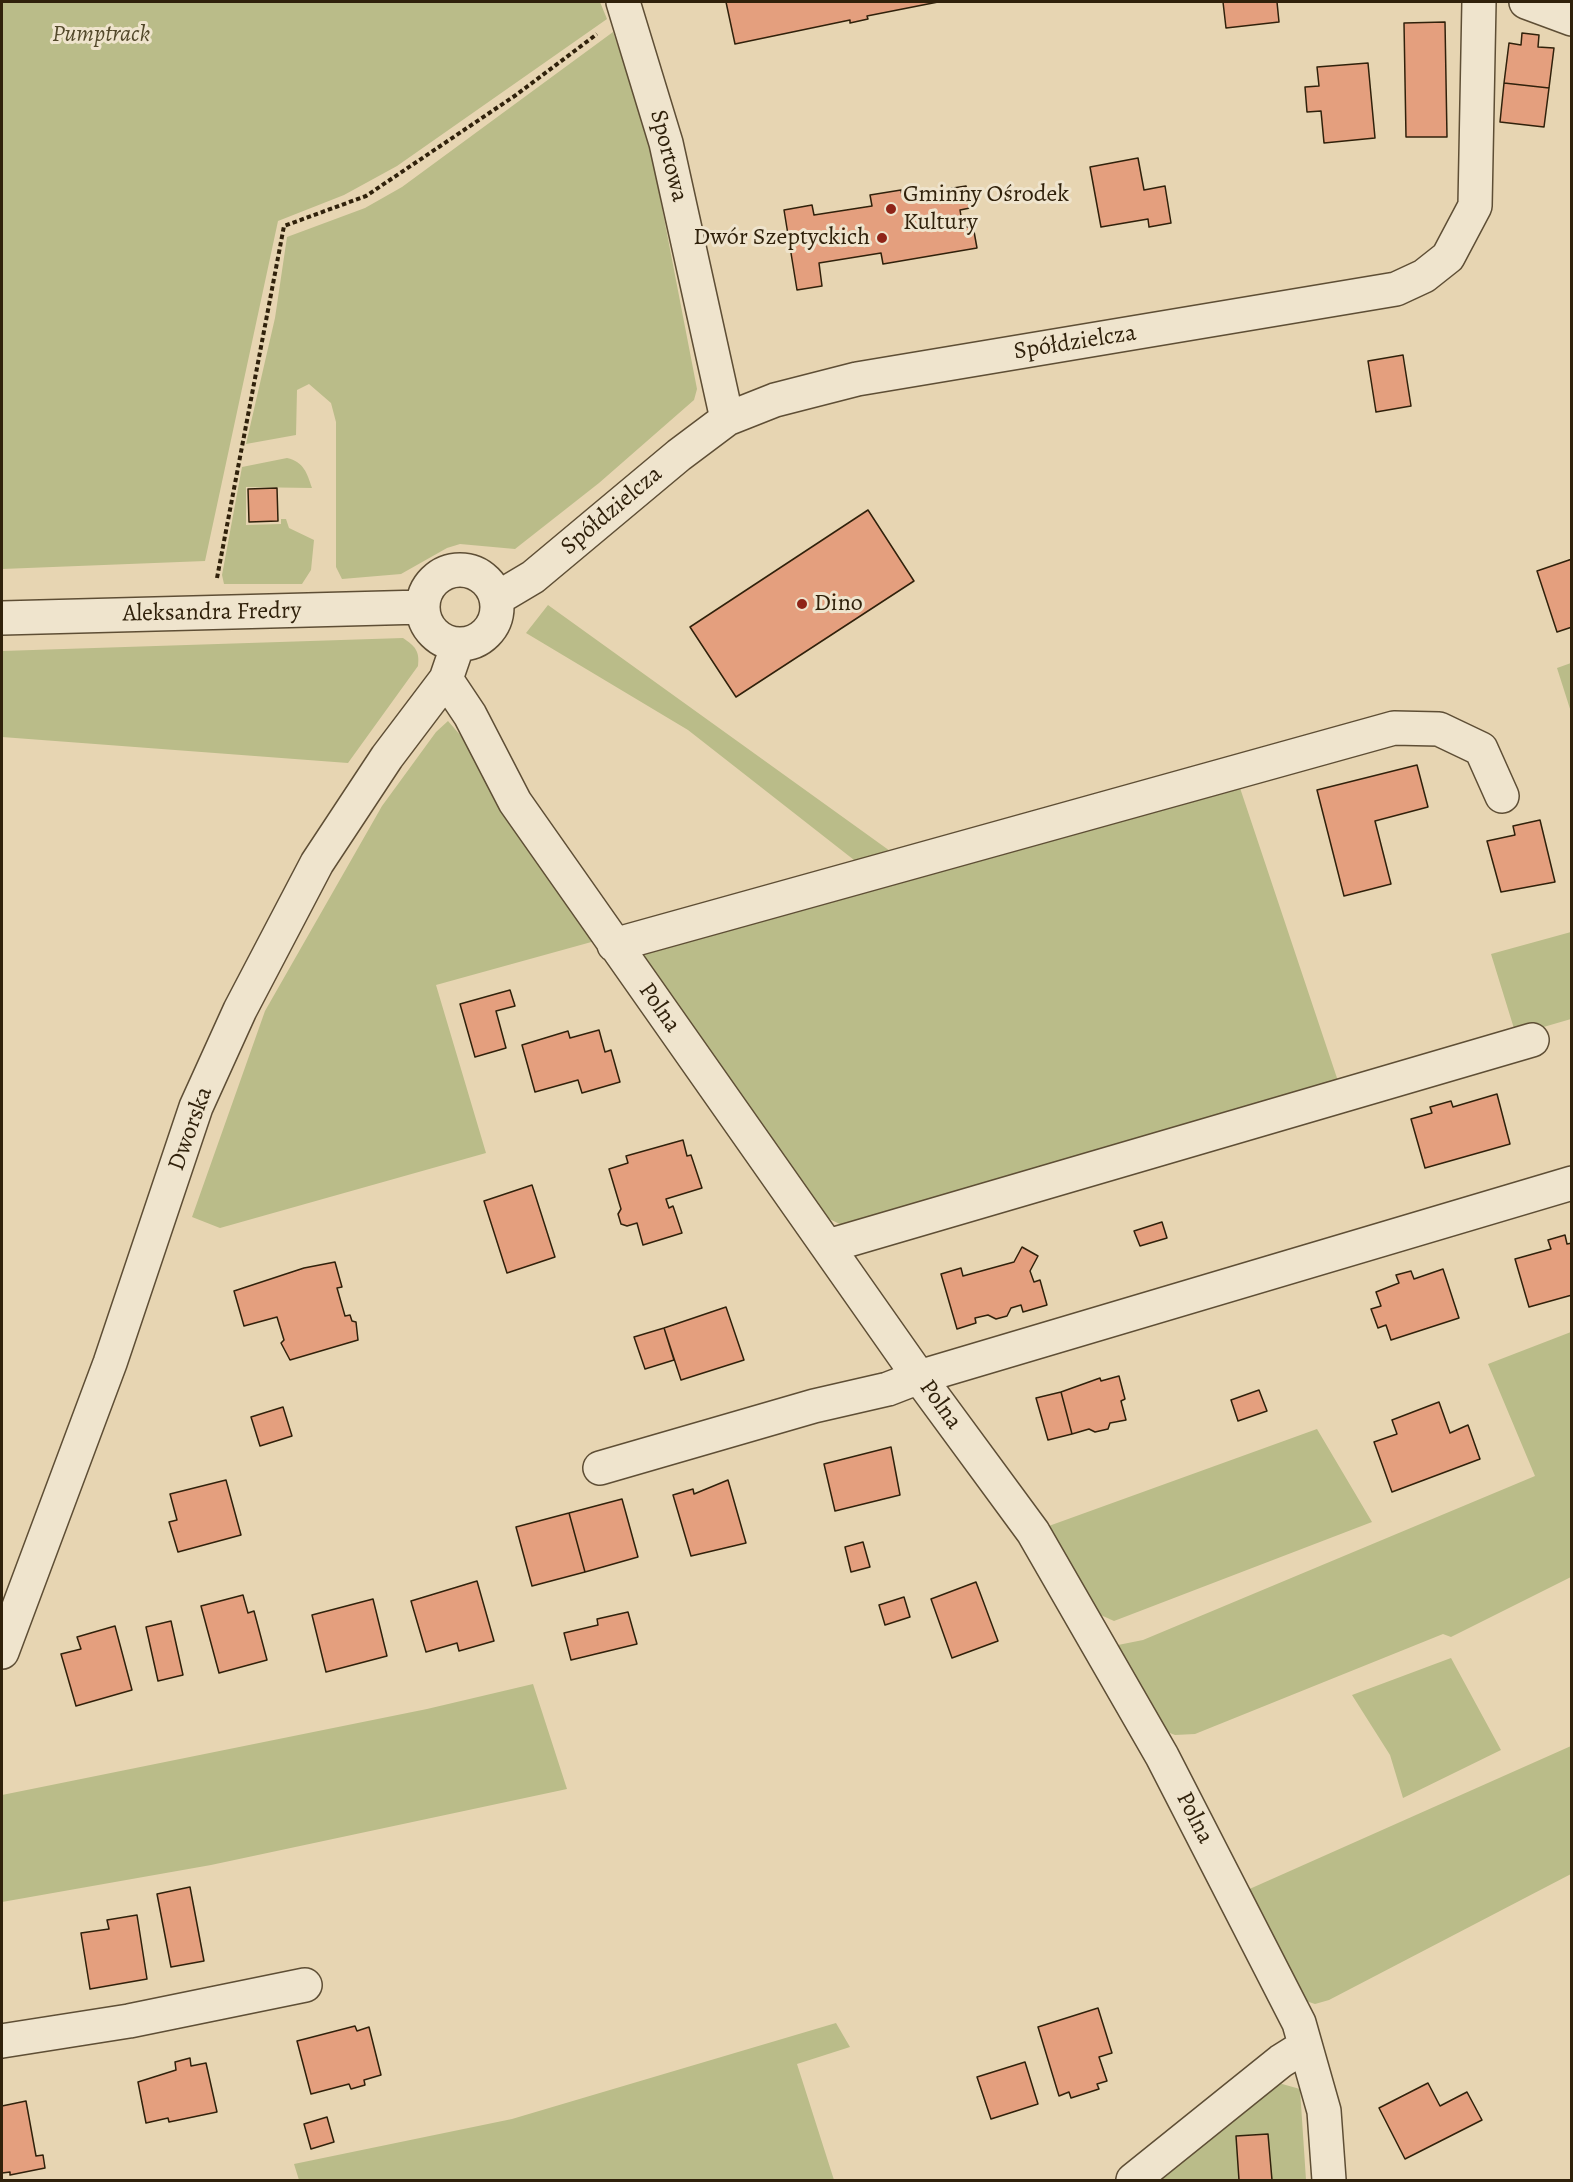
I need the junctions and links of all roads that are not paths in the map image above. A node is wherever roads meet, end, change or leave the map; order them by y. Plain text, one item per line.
1 (1479, 2) edge
2 (1526, 2) edge
3 (624, 7) edge
4 (1572, 19) edge
5 (728, 419) junction
6 (496, 599) junction
7 (423, 607) junction
8 (2, 618) edge
9 (458, 644) junction
10 (446, 680) junction
11 (1502, 796) dead end
12 (614, 945) junction
13 (1532, 1040) dead end
14 (1572, 1183) edge
15 (828, 1246) junction
16 (919, 1377) junction
17 (600, 1468) dead end
18 (2, 1652) edge
19 (305, 1985) dead end
20 (2, 2041) edge
21 (1305, 2046) junction
22 (1133, 2181) edge
23 (1329, 2181) edge

1 - 5 street, Spółdzielcza
2 - 4 street
3 - 5 street, Sportowa
5 - 6 street, Spółdzielcza
6 - 7 street
6 - 9 street
7 - 8 street, Aleksandra Fredry
7 - 9 street
9 - 10 street, Dworska
10 - 12 street, Polna
10 - 18 street, Dworska
11 - 12 street
12 - 15 street, Polna
13 - 15 street
14 - 16 street
15 - 16 street, Polna
16 - 17 street
16 - 21 street, Polna
19 - 20 street
21 - 22 street
21 - 23 street, Polna

